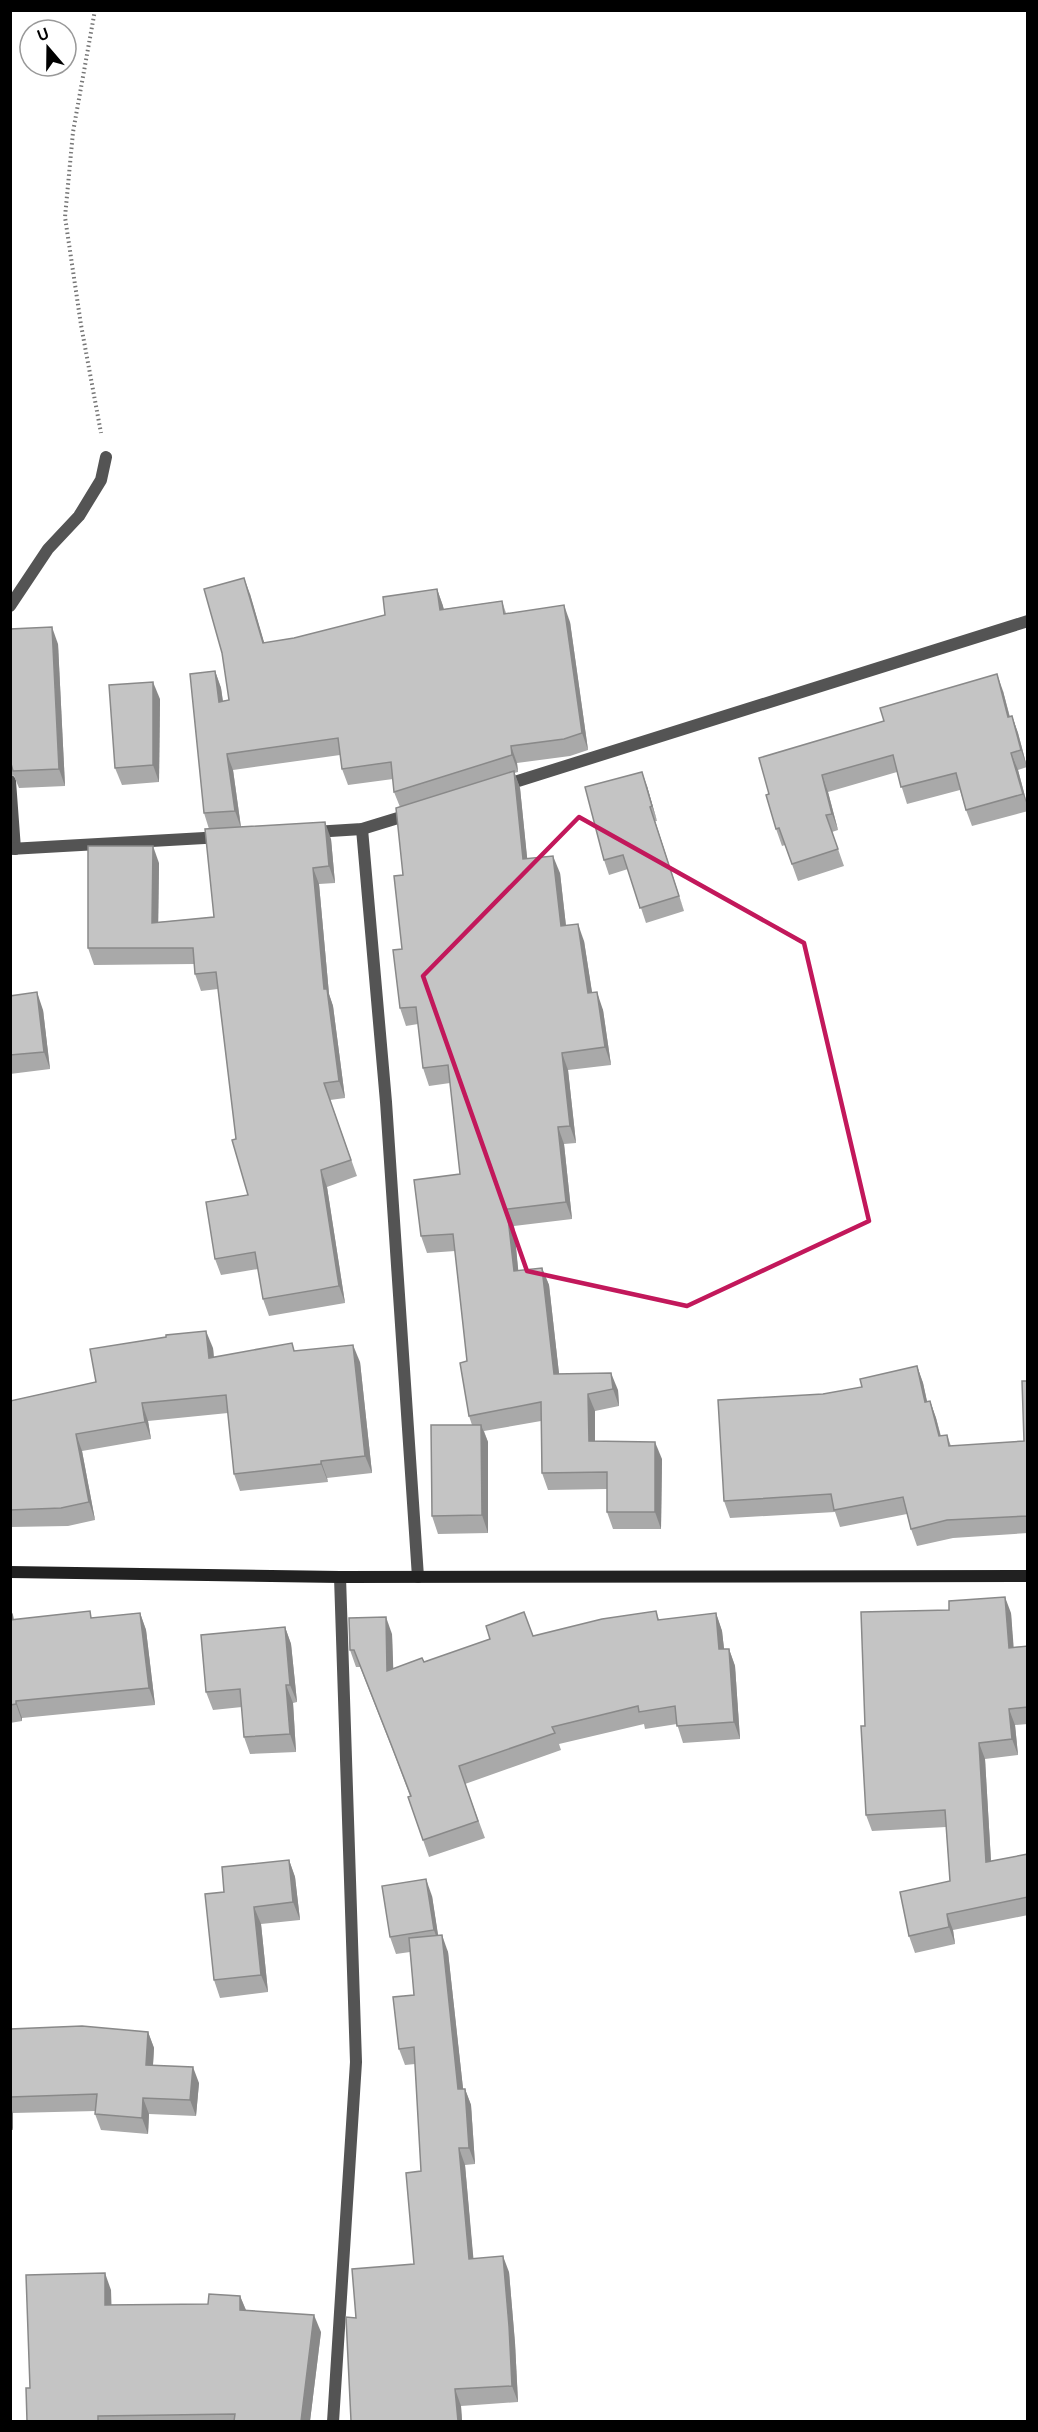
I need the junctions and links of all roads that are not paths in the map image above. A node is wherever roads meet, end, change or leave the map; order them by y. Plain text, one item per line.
1 (106, 457) road end
2 (10, 606) edge
3 (1028, 621) edge
4 (10, 781) edge
5 (487, 790) edge
6 (419, 812) edge
7 (362, 829) junction
8 (302, 833) edge
9 (231, 837) edge
10 (13, 849) edge
11 (10, 1572) edge
12 (1028, 1576) edge
13 (340, 1577) junction
14 (418, 1577) junction
15 (333, 2421) edge

1 - 2 street
3 - 5 street
4 - 10 street
6 - 7 street
7 - 8 street
7 - 14 street
9 - 10 street
11 - 13 main road
12 - 14 main road
13 - 14 main road
13 - 15 street

